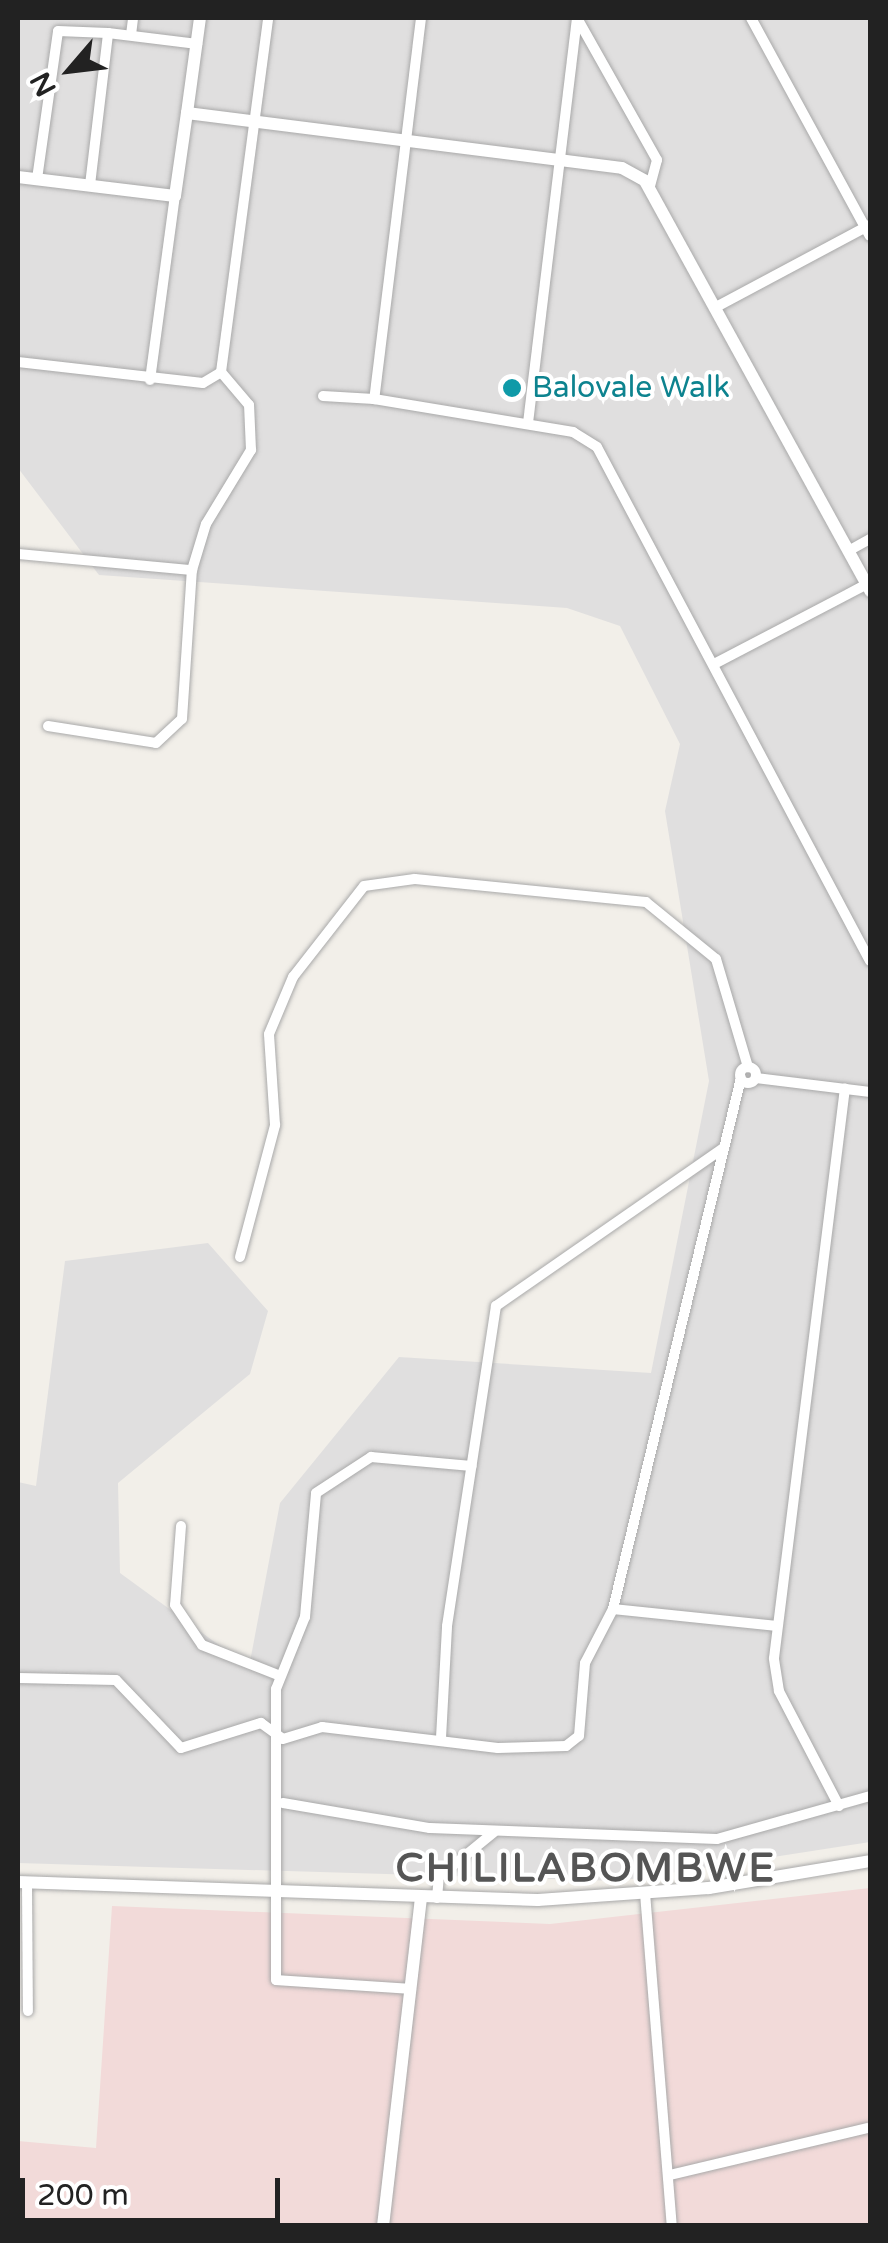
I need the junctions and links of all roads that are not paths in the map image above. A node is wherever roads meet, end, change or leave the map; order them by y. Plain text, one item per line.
1 (133, 18) edge
2 (200, 18) edge
3 (268, 18) edge
4 (421, 18) edge
5 (577, 18) edge
6 (751, 18) edge
7 (108, 33) junction
8 (131, 35) junction
9 (196, 44) junction
10 (188, 112) junction
11 (257, 120) junction
12 (406, 139) junction
13 (560, 159) junction
14 (18, 177) edge
15 (37, 179) junction
16 (90, 186) junction
17 (650, 187) junction
18 (175, 196) junction
19 (869, 230) edge
20 (718, 306) junction
21 (18, 362) edge
22 (221, 372) junction
23 (150, 380) junction
24 (324, 396) dead end
25 (374, 399) junction
26 (528, 423) junction
27 (870, 539) edge
28 (850, 550) junction
29 (18, 554) edge
30 (192, 570) junction
31 (869, 588) edge
32 (716, 662) junction
33 (48, 726) dead end
34 (870, 961) edge
35 (748, 1068) junction
36 (741, 1078) junction
37 (756, 1078) junction
38 (844, 1088) junction
39 (870, 1092) edge
40 (724, 1148) junction
41 (240, 1257) dead end
42 (472, 1466) junction
43 (182, 1526) dead end
44 (613, 1609) junction
45 (777, 1626) junction
46 (278, 1675) junction
47 (18, 1678) edge
48 (441, 1738) junction
49 (283, 1739) junction
50 (870, 1796) edge
51 (283, 1803) junction
52 (839, 1806) junction
53 (494, 1832) junction
54 (870, 1860) edge
55 (22, 1882) edge
56 (276, 1890) junction
57 (645, 1893) junction
58 (421, 1897) junction
59 (437, 1898) junction
60 (411, 1990) junction
61 (28, 2011) dead end
62 (867, 2128) dead end
63 (670, 2175) junction
64 (383, 2226) edge
65 (672, 2226) edge

1 - 8 street
2 - 9 street
3 - 11 street
4 - 12 street
5 - 13 street
5 - 17 street
6 - 19 street
7 - 8 street
7 - 15 street
7 - 16 street
8 - 9 street
9 - 10 street
10 - 11 street
10 - 18 street
11 - 12 street
11 - 22 street
12 - 13 street
12 - 25 street
13 - 17 street
13 - 26 street
14 - 15 street
15 - 16 street
16 - 18 street
17 - 20 street
18 - 23 street
19 - 20 street
20 - 28 street
21 - 23 street
22 - 23 street
22 - 30 street
24 - 25 street
25 - 26 street
26 - 32 street
27 - 28 street
28 - 31 street
29 - 30 street
30 - 33 street
31 - 32 street
32 - 34 street
35 - 36 street
35 - 37 street
35 - 41 street
36 - 37 street
36 - 40 street
37 - 38 street
38 - 39 street
38 - 45 street
40 - 42 street
40 - 44 street
42 - 46 street
42 - 48 street
43 - 46 street
44 - 45 street
44 - 48 street
45 - 52 street
46 - 49 street
47 - 49 street
48 - 49 street
49 - 51 street
50 - 52 street
51 - 53 street
51 - 56 street
52 - 53 street
53 - 59 street
54 - 57 street
55 - 56 street
55 - 61 street
56 - 58 street
56 - 60 street
57 - 59 street
57 - 63 street
58 - 59 street
58 - 60 street
60 - 64 street
62 - 63 street
63 - 65 street

